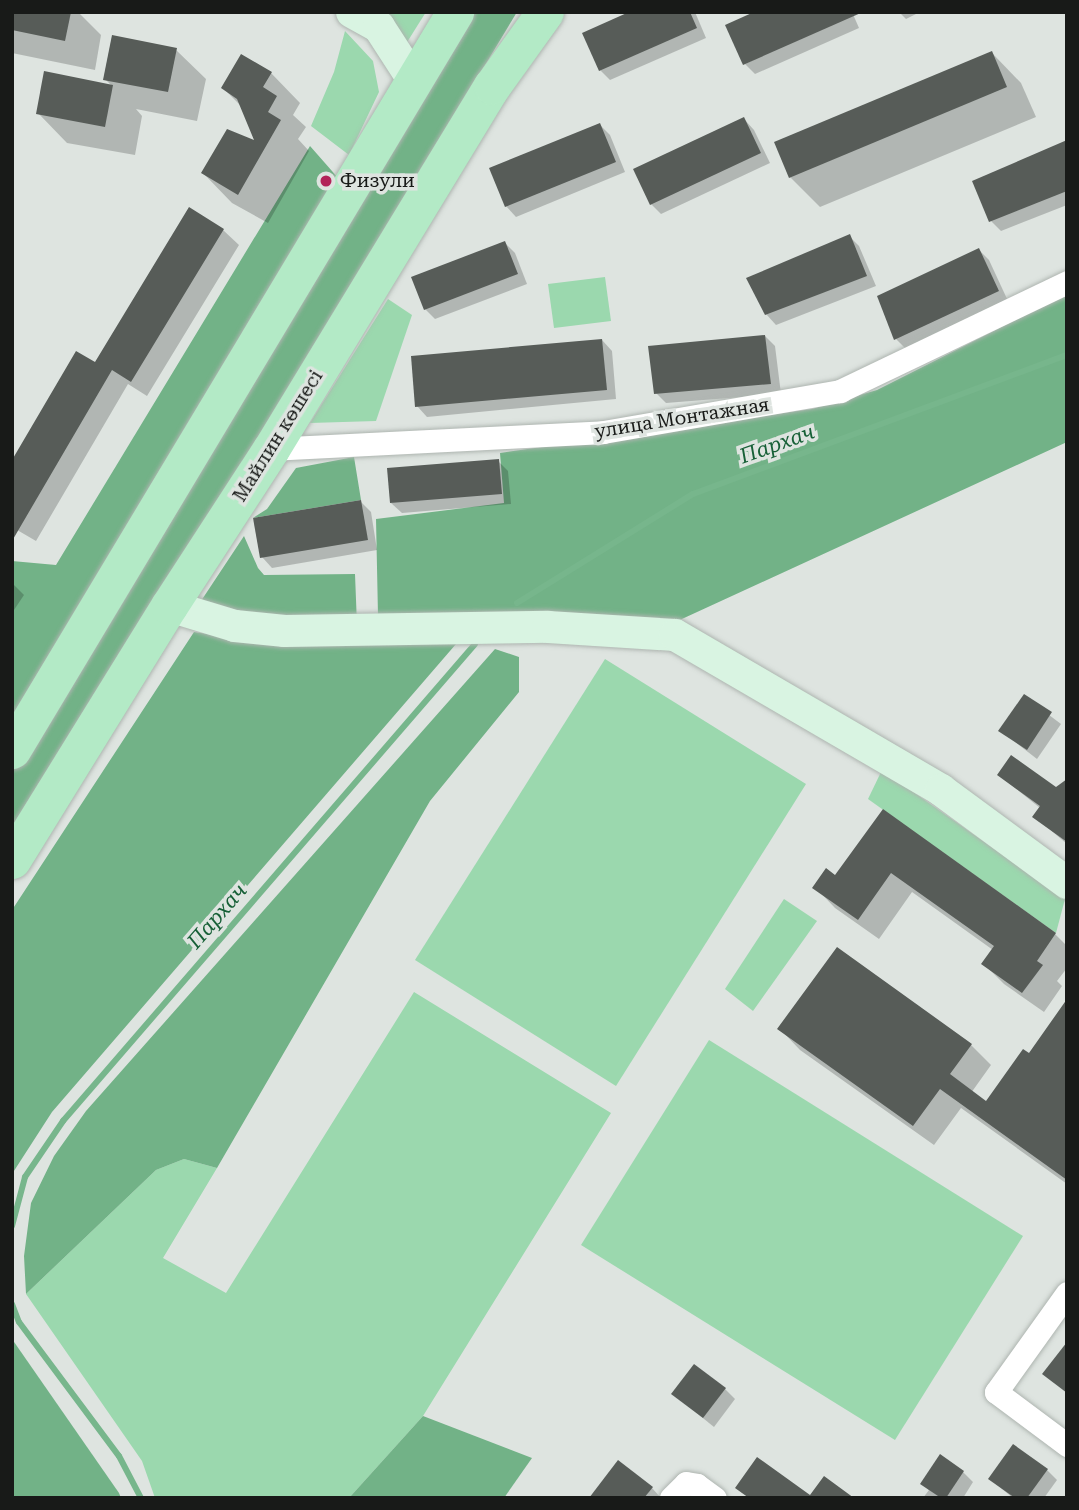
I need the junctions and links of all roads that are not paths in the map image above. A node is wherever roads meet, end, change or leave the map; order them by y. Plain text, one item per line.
1 (352, 12) edge
2 (455, 12) edge
3 (545, 12) edge
4 (414, 80) junction
5 (1067, 282) edge
6 (271, 449) junction
7 (169, 606) junction
8 (12, 750) edge
9 (12, 860) edge
10 (1067, 883) edge
11 (1067, 1293) edge
12 (1067, 1446) edge
13 (671, 1498) edge
14 (715, 1498) edge

1 - 4 street
2 - 4 main road
3 - 6 main road, Майлин көшесі
4 - 8 main road
5 - 6 street, улица Монтажная
6 - 7 main road, Майлин көшесі
7 - 9 main road, Майлин көшесі
7 - 10 street
11 - 12 street
13 - 14 street

